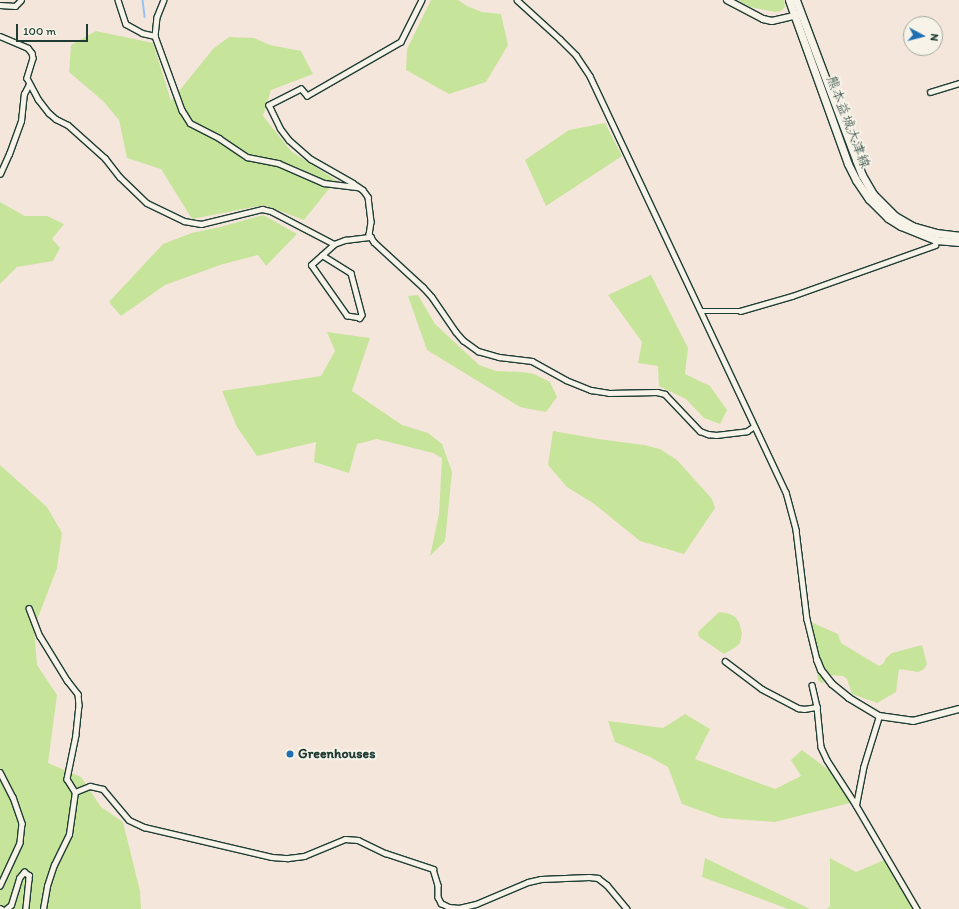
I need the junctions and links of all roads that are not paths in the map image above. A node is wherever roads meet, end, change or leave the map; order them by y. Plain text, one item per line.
1 (21, 0) edge
2 (118, 0) edge
3 (164, 0) edge
4 (422, 0) edge
5 (517, 0) edge
6 (727, 0) edge
7 (789, 0) edge
8 (796, 0) edge
9 (0, 5) edge
10 (798, 15) junction
11 (0, 36) edge
12 (155, 36) junction
13 (959, 83) edge
14 (29, 84) junction
15 (930, 92) dead end
16 (0, 174) edge
17 (358, 187) junction
18 (959, 236) edge
19 (371, 237) junction
20 (936, 240) junction
21 (959, 242) edge
22 (334, 244) junction
23 (322, 255) junction
24 (702, 311) junction
25 (754, 427) junction
26 (29, 608) dead end
27 (817, 660) joint
28 (725, 661) dead end
29 (812, 685) dead end
30 (817, 707) junction
31 (959, 709) edge
32 (879, 716) junction
33 (0, 772) edge
34 (75, 792) junction
35 (856, 805) junction
36 (0, 886) edge
37 (449, 908) edge
38 (6, 909) edge
39 (26, 909) edge
40 (43, 909) edge
41 (627, 909) edge
42 (917, 909) edge

1 - 9 street
2 - 12 street
3 - 12 street
4 - 17 street
5 - 24 street
6 - 10 street
7 - 10 main road, 熊本益城大津線
8 - 10 main road, 熊本益城大津線
10 - 18 main road, 熊本益城大津線
10 - 20 main road, 熊本益城大津線
11 - 14 street
12 - 17 street
13 - 15 street
14 - 16 street
14 - 22 street
17 - 19 street
19 - 22 street
19 - 25 street
20 - 21 main road, 熊本益城大津線
20 - 24 street
22 - 23 street
23 - 23 street
24 - 25 street
25 - 27 street
26 - 34 street
27 - 32 street
28 - 30 street
29 - 30 street
30 - 35 street
31 - 32 street
32 - 35 street
33 - 36 street
34 - 37 street
34 - 40 street
35 - 42 street
37 - 41 street
38 - 39 street

